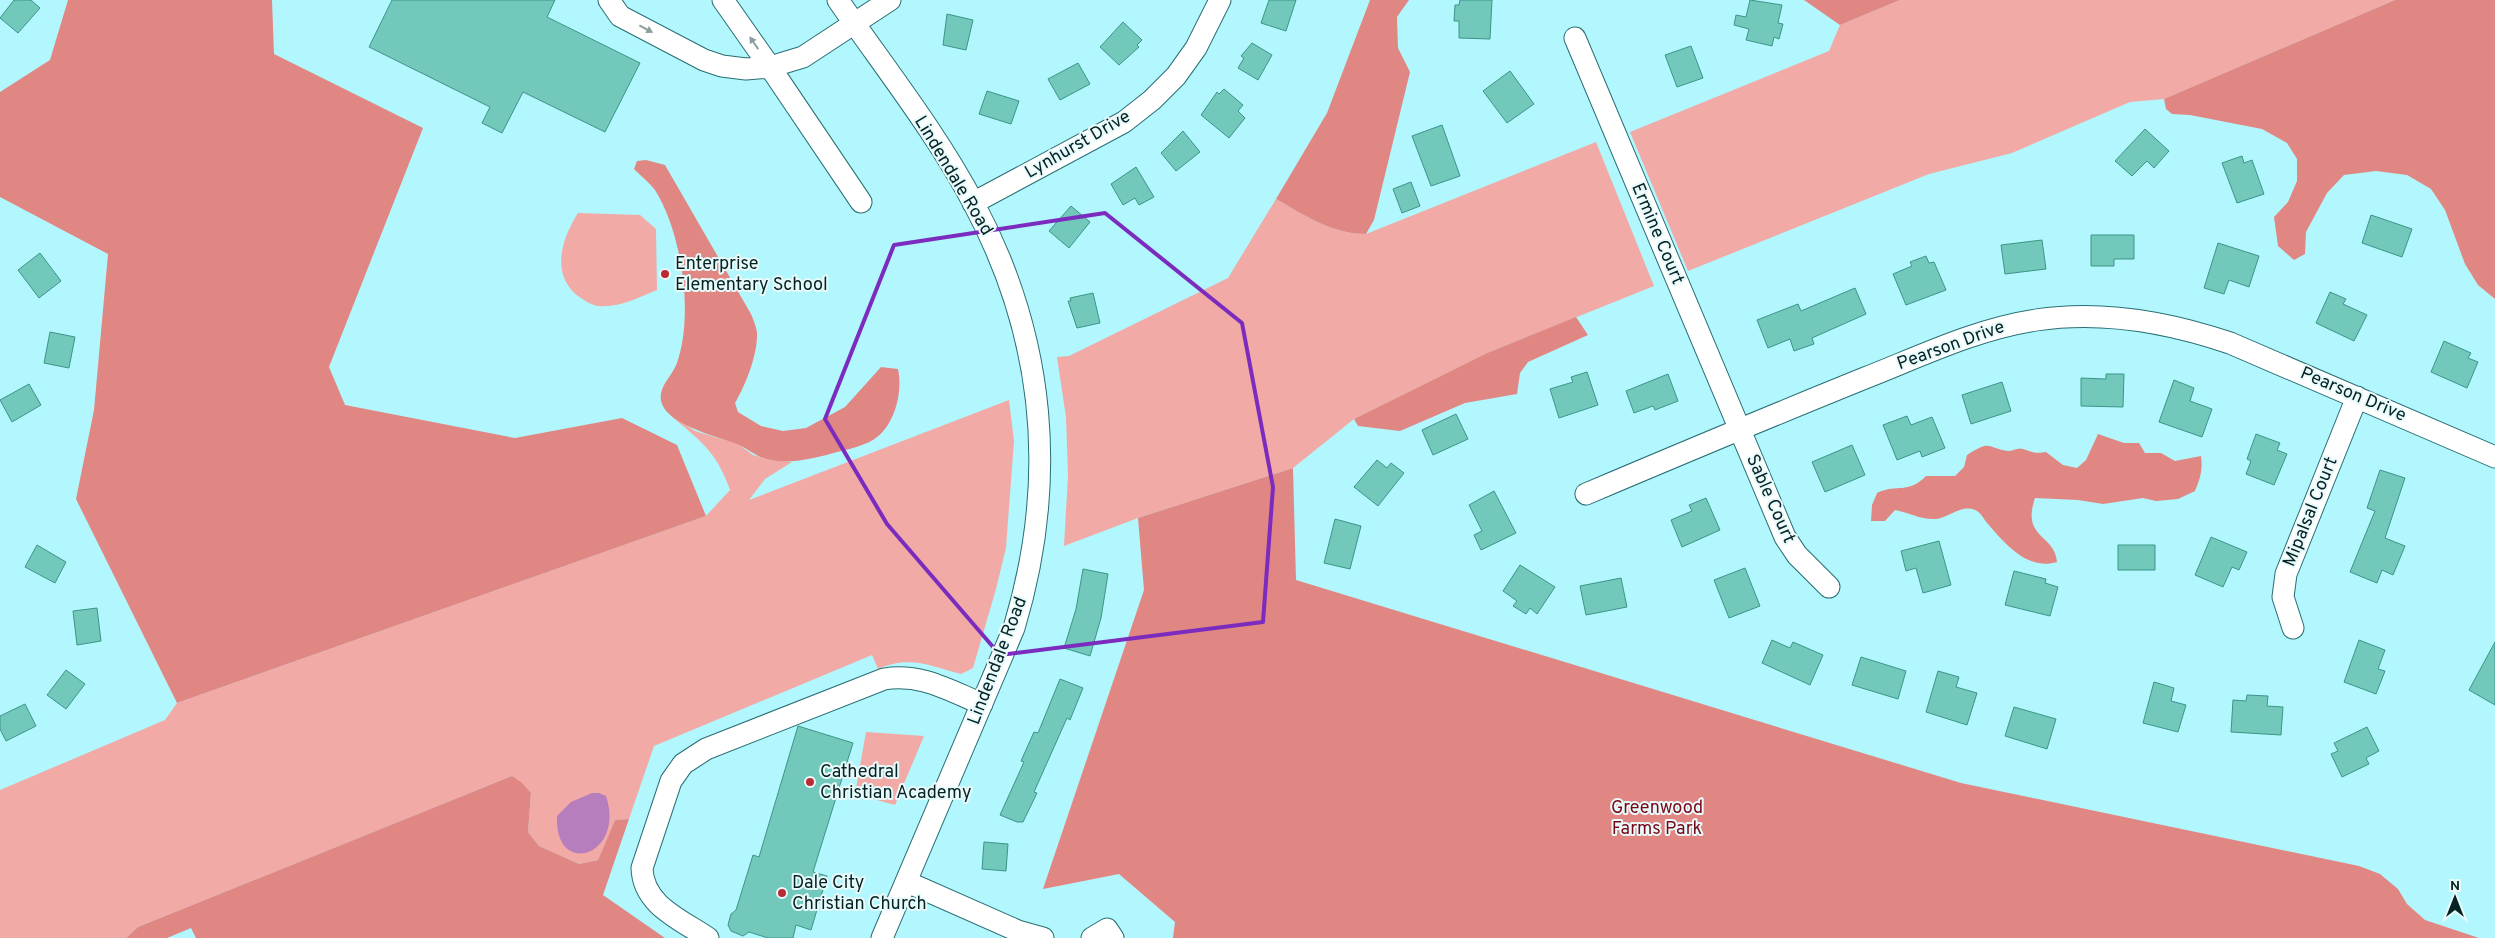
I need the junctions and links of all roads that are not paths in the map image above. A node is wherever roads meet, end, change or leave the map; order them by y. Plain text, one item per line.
1 (609, 0) edge
2 (724, 0) edge
3 (838, 0) edge
4 (890, 0) edge
5 (1220, 0) edge
6 (854, 24) junction
7 (1574, 38) dead end
8 (770, 67) junction
9 (861, 202) dead end
10 (973, 203) junction
11 (2357, 397) junction
12 (1739, 429) junction
13 (2495, 457) edge
14 (1586, 494) dead end
15 (1829, 587) dead end
16 (2293, 628) dead end
17 (982, 704) junction
18 (906, 882) junction
19 (708, 938) edge
20 (882, 938) edge
21 (1043, 938) edge
22 (1092, 938) edge
23 (1114, 938) edge

1 -> 8 street
8 -> 2 street
3 - 6 street, Lindendale Road
4 - 6 street
5 - 10 street, Lynhurst Drive
6 - 8 street
6 - 10 street, Lindendale Road
7 - 12 street, Ermine Court
8 - 9 street
10 - 17 street, Lindendale Road
11 - 12 street, Pearson Drive
11 - 13 street, Pearson Drive
11 - 16 street, Mipalsal Court
12 - 14 street, Pearson Drive
12 - 15 street, Sable Court
17 - 18 street, Lindendale Road
17 - 19 street
18 - 20 street, Lindendale Road
18 - 21 street
22 - 23 street

